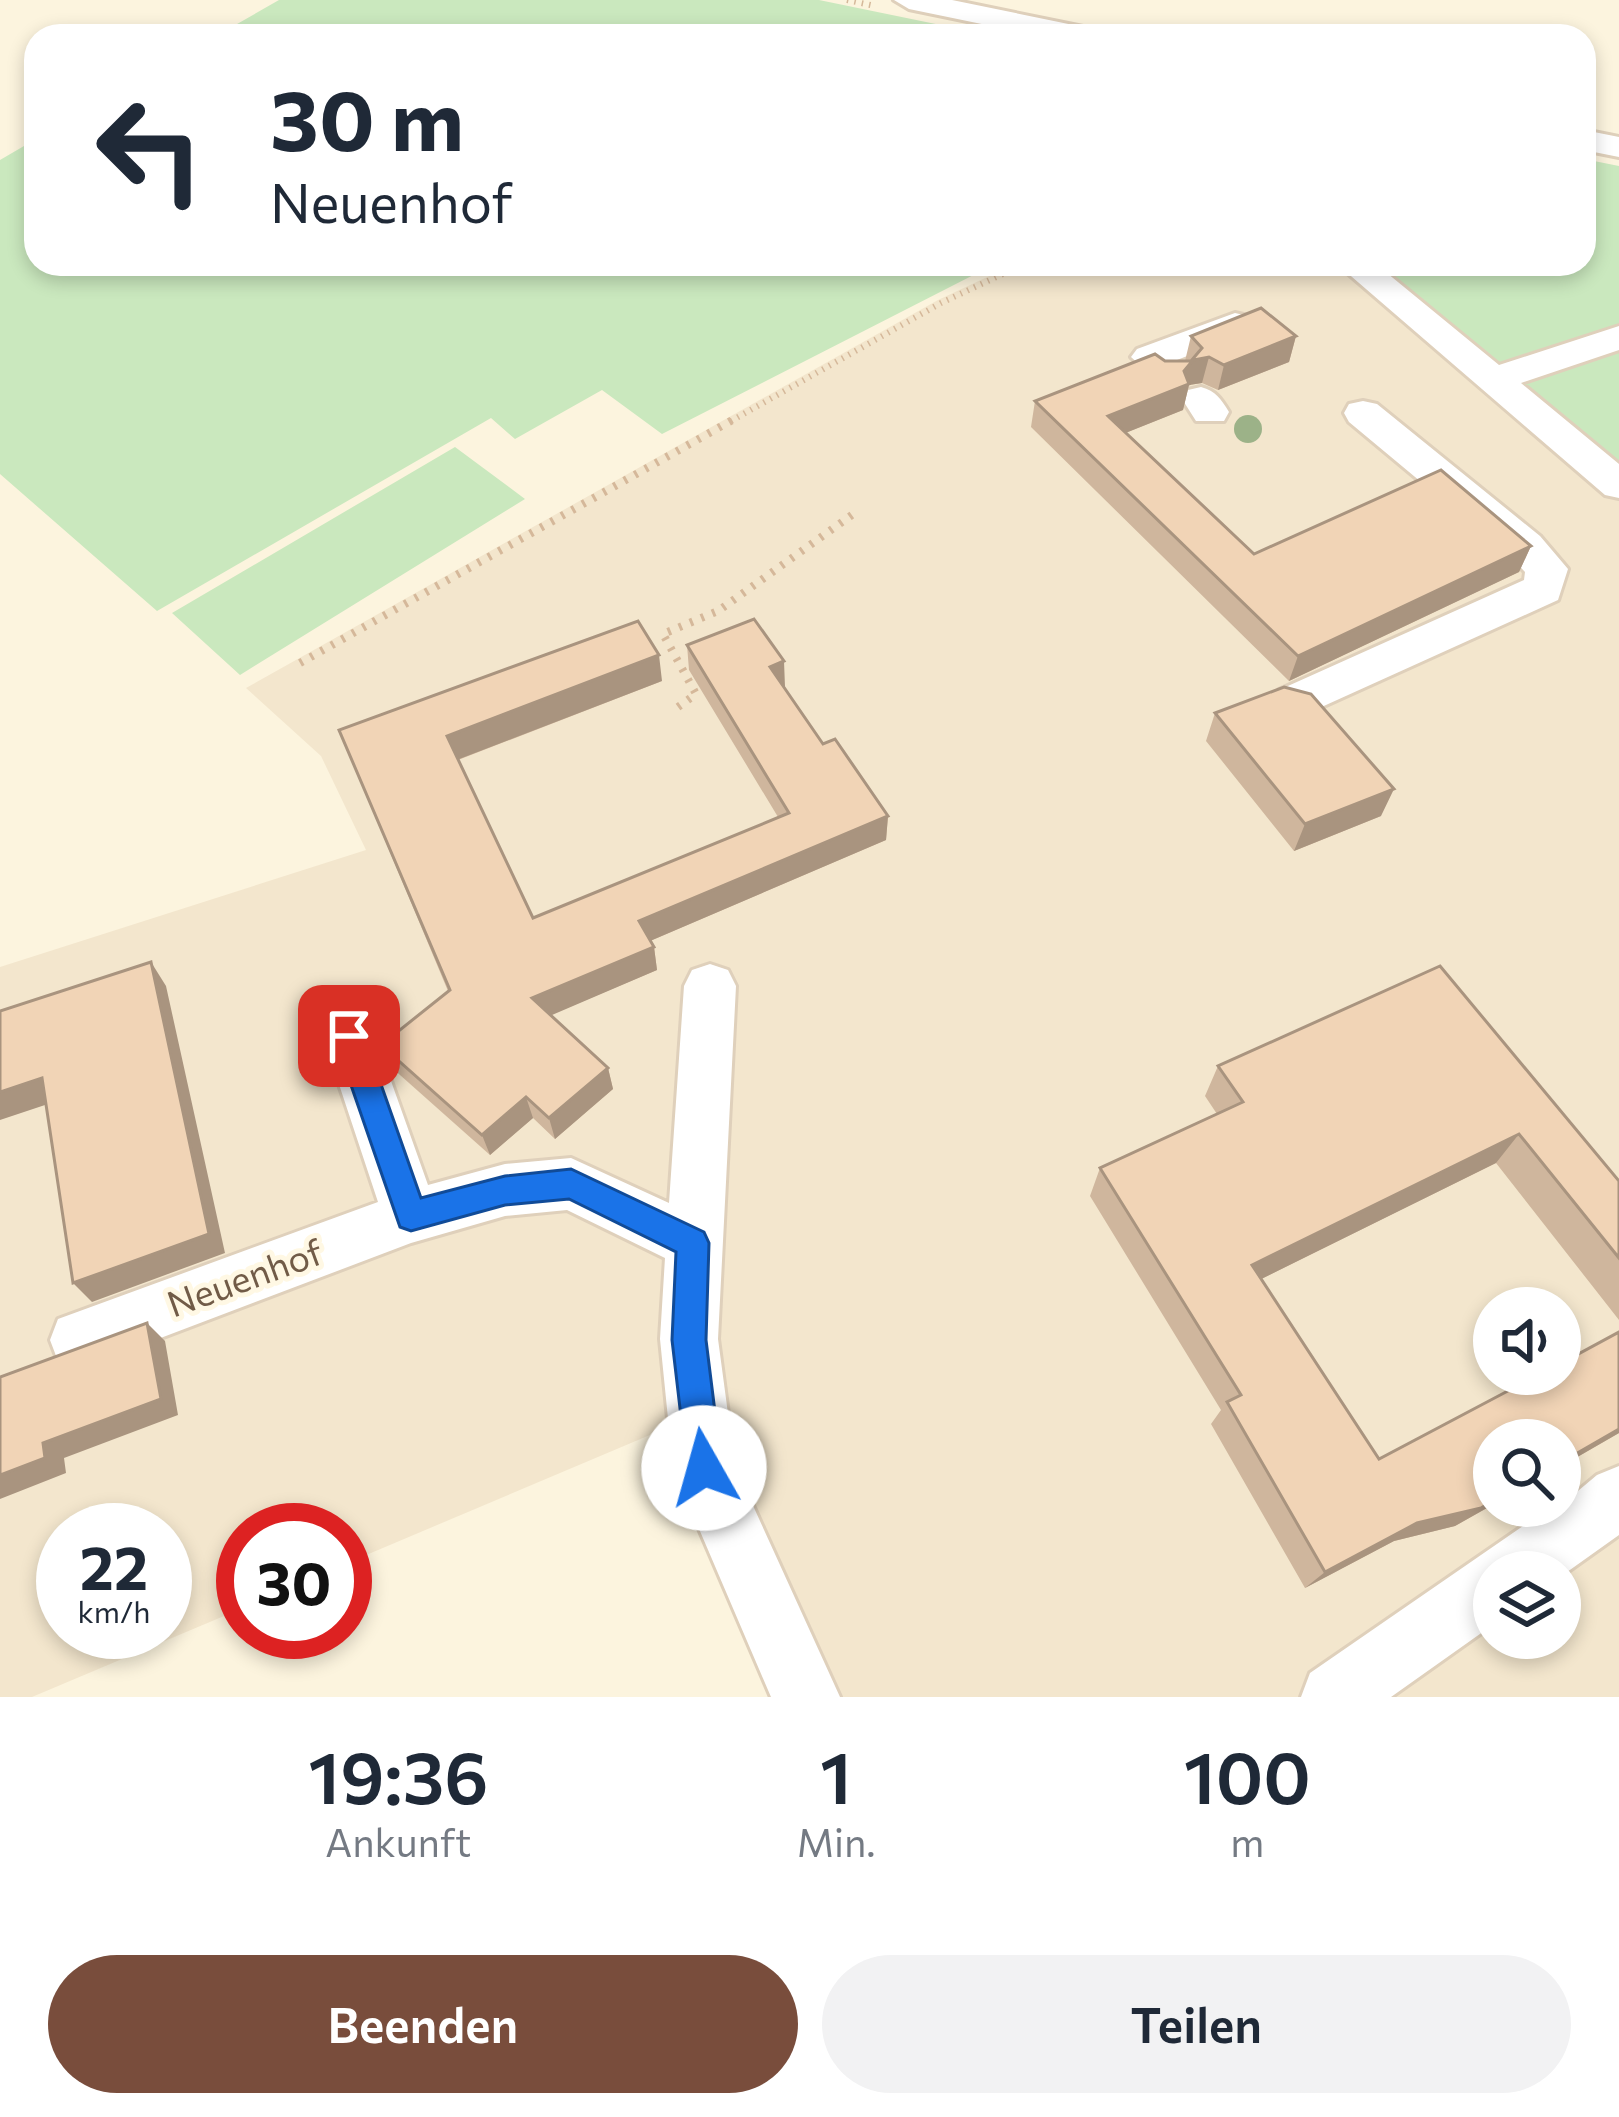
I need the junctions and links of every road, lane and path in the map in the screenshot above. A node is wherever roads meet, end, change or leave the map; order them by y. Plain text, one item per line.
1 (909, 0) edge
2 (1021, 24) edge
3 (1001, 276) edge
4 (1370, 276) edge
5 (1235, 324) edge
6 (1619, 337) edge
7 (1496, 379) junction
8 (1194, 395) edge
9 (1363, 412) dead end
10 (1619, 485) edge
11 (856, 512) dead end
12 (300, 663) dead end
13 (1295, 702) edge
14 (678, 707) dead end
15 (710, 986) dead end
16 (349, 1036) dead end
17 (411, 1216) junction
18 (693, 1243) junction
19 (79, 1340) dead end
20 (1619, 1497) edge
21 (1542, 1551) edge
22 (1473, 1600) edge
23 (807, 1697) edge
24 (1334, 1697) edge

1 - 2 street
3 - 12 path
4 - 7 street
5 - 8 street
6 - 7 street
7 - 10 street
9 - 13 street
11 - 14 path
15 - 18 street
16 - 17 street
17 - 18 street, Neuenhof
17 - 19 street, Neuenhof
18 - 23 street
20 - 21 street
22 - 24 street

